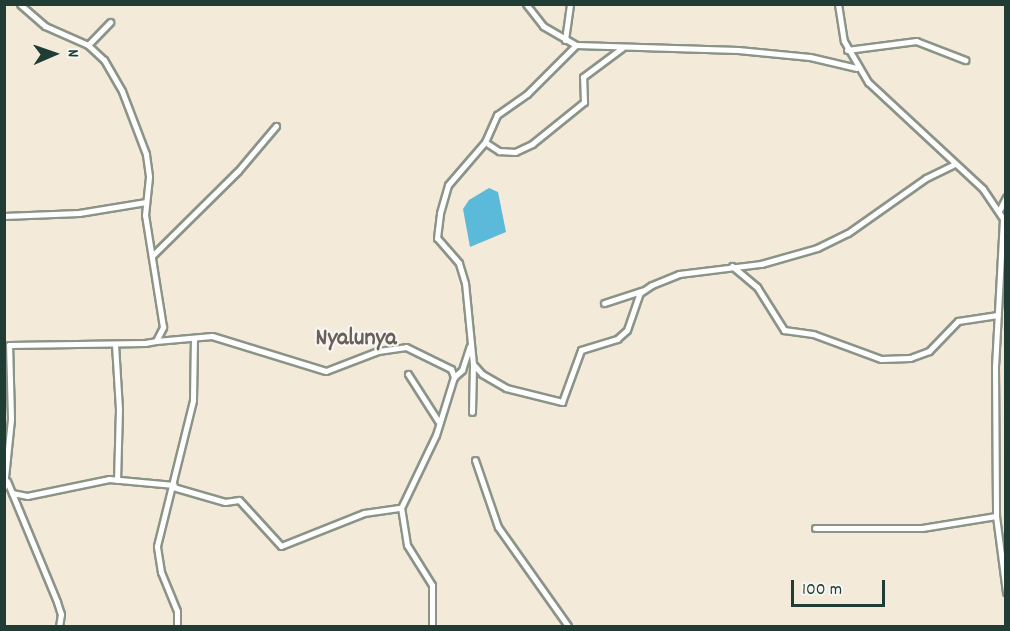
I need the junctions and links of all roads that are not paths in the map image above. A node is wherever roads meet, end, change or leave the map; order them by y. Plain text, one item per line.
1 (20, 4) edge
2 (526, 4) edge
3 (570, 4) edge
4 (838, 4) edge
5 (110, 22) dead end
6 (565, 40) junction
7 (88, 45) junction
8 (576, 45) junction
9 (622, 48) junction
10 (847, 50) junction
11 (965, 60) dead end
12 (857, 68) junction
13 (276, 126) dead end
14 (485, 142) junction
15 (955, 164) junction
16 (1005, 197) edge
17 (146, 202) junction
18 (1000, 209) junction
19 (4, 216) edge
20 (152, 256) junction
21 (732, 266) junction
22 (643, 291) junction
23 (604, 303) dead end
24 (998, 315) junction
25 (194, 339) junction
26 (156, 341) junction
27 (472, 341) junction
28 (115, 344) junction
29 (473, 364) junction
30 (408, 374) dead end
31 (454, 377) junction
32 (472, 412) dead end
33 (438, 422) junction
34 (1005, 449) edge
35 (998, 450) junction
36 (475, 460) dead end
37 (7, 480) junction
38 (117, 480) junction
39 (173, 486) junction
40 (4, 487) edge
41 (12, 494) junction
42 (401, 508) junction
43 (996, 516) junction
44 (815, 528) dead end
45 (1005, 592) edge
46 (59, 627) edge
47 (177, 627) edge
48 (432, 627) edge
49 (568, 627) edge

1 - 7 street
2 - 6 street
3 - 6 street
4 - 10 street
5 - 7 street
6 - 8 street
7 - 17 street
8 - 9 street
8 - 14 street
9 - 12 street
9 - 14 street
10 - 11 street
10 - 12 street
12 - 15 street
13 - 20 street
14 - 27 street
15 - 18 street
15 - 21 street
16 - 18 street
17 - 19 street
17 - 20 street
18 - 24 street
20 - 26 street
21 - 22 street
21 - 24 street
22 - 23 street
22 - 29 street
24 - 35 street
25 - 26 street
25 - 31 street
25 - 39 street
26 - 28 street
27 - 29 street
27 - 31 street
28 - 37 street
28 - 38 street
29 - 32 street
30 - 33 street
31 - 33 street
33 - 42 street
34 - 35 street
35 - 43 street
36 - 49 street
37 - 40 street
37 - 41 street
38 - 39 street
38 - 41 street
39 - 42 street
39 - 47 street
41 - 46 street
42 - 48 street
43 - 44 street
43 - 45 street

